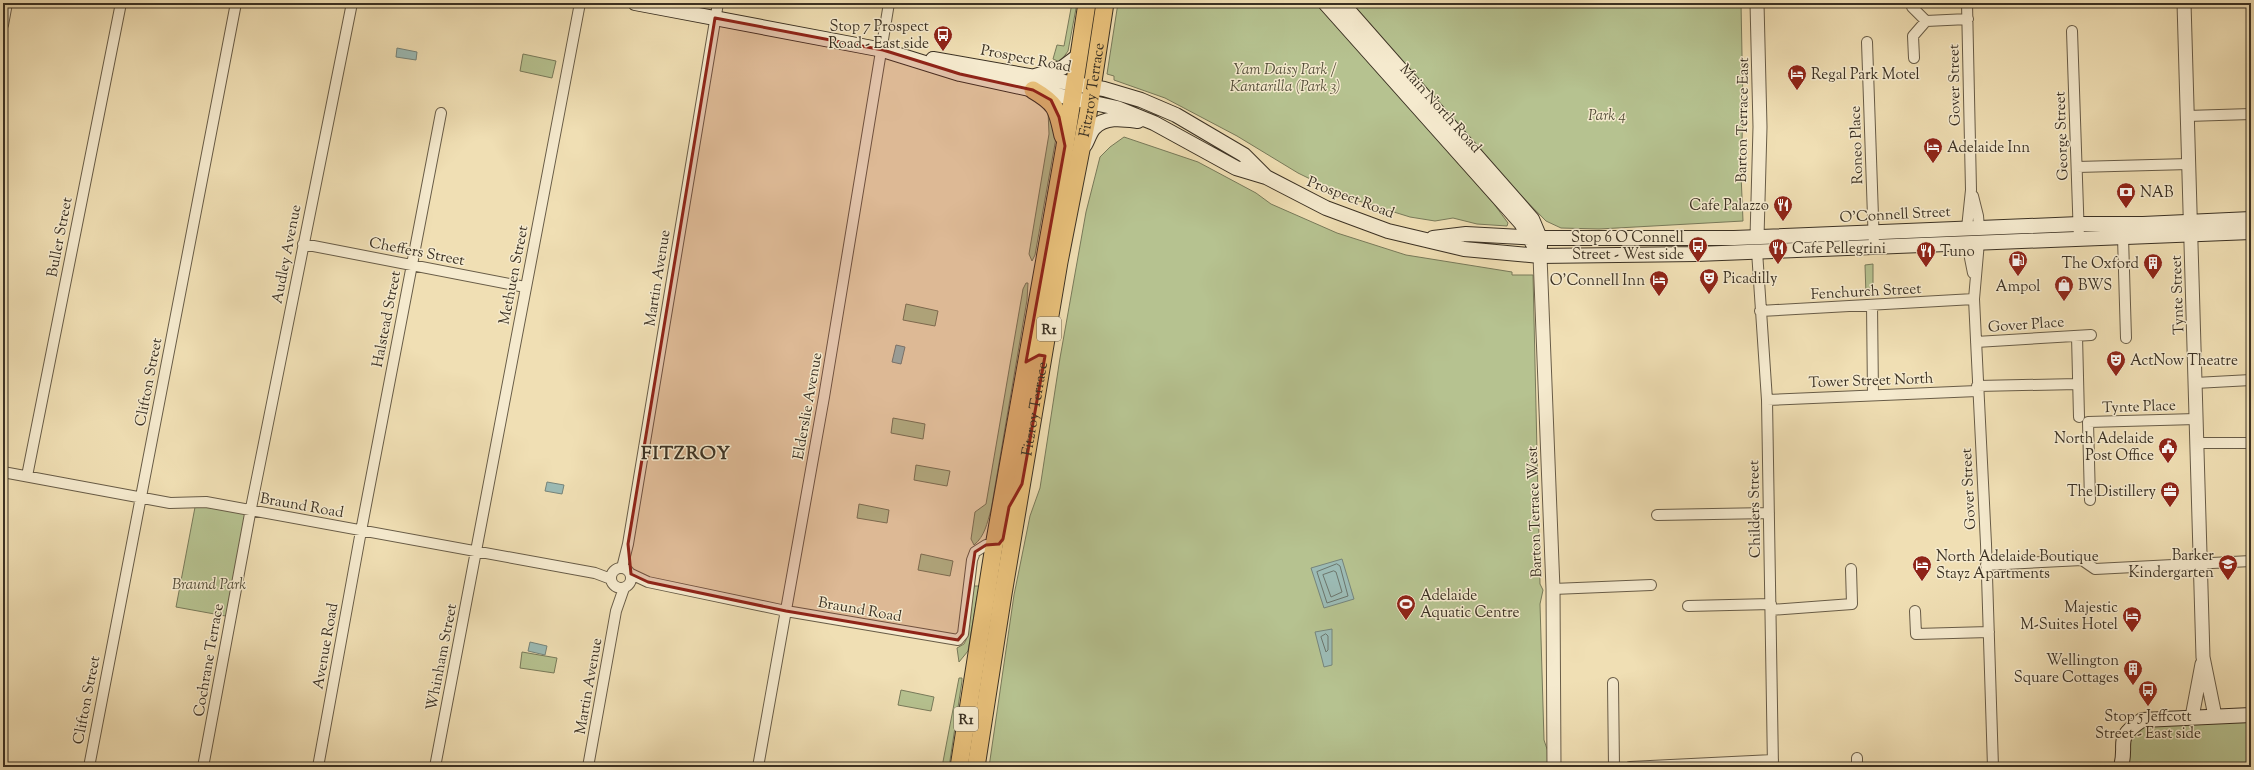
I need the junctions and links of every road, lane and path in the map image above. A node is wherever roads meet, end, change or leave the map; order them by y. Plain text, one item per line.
1 (7, 3) edge
2 (121, 3) edge
3 (236, 3) edge
4 (352, 3) edge
5 (580, 3) edge
6 (635, 3) edge
7 (718, 3) edge
8 (889, 3) edge
9 (1087, 3) edge
10 (1105, 3) edge
11 (1325, 3) edge
12 (1342, 3) edge
13 (1757, 3) edge
14 (1912, 3) edge
15 (1967, 3) edge
16 (2184, 3) edge
17 (715, 18) junction
18 (1968, 19) junction
19 (1926, 21) junction
20 (3, 25) edge
21 (2072, 31) dead end
22 (1867, 42) dead end
23 (883, 50) junction
24 (1078, 56) junction
25 (1914, 58) dead end
26 (1033, 83) junction
27 (1073, 91) junction
28 (1091, 94) junction
29 (441, 113) dead end
30 (2251, 114) edge
31 (2187, 116) junction
32 (1154, 123) junction
33 (1065, 146) junction
34 (1080, 154) junction
35 (2189, 164) junction
36 (2077, 167) junction
37 (1266, 177) junction
38 (2251, 219) edge
39 (2079, 224) junction
40 (1973, 228) junction
41 (2191, 228) junction
42 (2251, 232) edge
43 (2123, 237) junction
44 (1535, 238) junction
45 (1426, 239) junction
46 (1874, 239) junction
47 (2079, 239) junction
48 (1973, 243) junction
49 (303, 244) junction
50 (1757, 244) junction
51 (1540, 256) junction
52 (1059, 262) junction
53 (412, 265) junction
54 (1040, 276) junction
55 (525, 287) junction
56 (1974, 300) junction
57 (1872, 305) junction
58 (1760, 311) junction
59 (2091, 335) dead end
60 (2077, 336) junction
61 (2126, 338) dead end
62 (1976, 342) junction
63 (1045, 356) junction
64 (2251, 380) edge
65 (2195, 383) junction
66 (2078, 384) junction
67 (1977, 388) junction
68 (1873, 395) junction
69 (1767, 400) junction
70 (2079, 417) dead end
71 (2196, 419) junction
72 (2251, 442) edge
73 (2197, 443) junction
74 (1010, 453) junction
75 (3, 472) edge
76 (27, 476) junction
77 (1022, 484) junction
78 (141, 498) junction
79 (2090, 500) dead end
80 (250, 511) junction
81 (1769, 513) junction
82 (1657, 515) dead end
83 (361, 531) junction
84 (994, 546) junction
85 (477, 552) junction
86 (2251, 561) edge
87 (2200, 563) junction
88 (1986, 565) junction
89 (1851, 568) dead end
90 (622, 578) junction
91 (1651, 585) dead end
92 (1553, 589) junction
93 (1003, 594) junction
94 (1688, 606) dead end
95 (1771, 607) junction
96 (786, 611) junction
97 (1915, 611) dead end
98 (1988, 632) junction
99 (2203, 657) junction
100 (973, 671) junction
101 (1613, 683) dead end
102 (2251, 715) edge
103 (2215, 716) junction
104 (2192, 717) junction
105 (1773, 764) edge
106 (2122, 766) edge
107 (89, 767) edge
108 (203, 767) edge
109 (318, 767) edge
110 (435, 767) edge
111 (588, 767) edge
112 (758, 767) edge
113 (959, 767) edge
114 (976, 767) edge
115 (1554, 767) edge
116 (1614, 767) edge
117 (1630, 767) edge
118 (1992, 767) edge

1 - 20 street
2 - 76 street, Buller Street
3 - 78 street, Clifton Street
4 - 49 street, Audley Avenue
5 - 55 street, Methuen Street
6 - 17 main road, Prospect Road
7 - 17 street, Martin Avenue
8 - 23 street, Elderslie Avenue
9 - 24 highway, Fitzroy Terrace / R1
10 - 28 highway, Fitzroy Terrace / R1
11 - 44 main road, Main North Road
12 - 44 main road, Main North Road
13 - 50 street, Barton Terrace East
14 - 19 street
15 - 18 street, Gover Street
16 - 31 street, Tynte Street
17 - 23 main road, Prospect Road
17 - 90 street, Martin Avenue
18 - 19 street
18 - 40 street, Gover Street
19 - 25 street
21 - 36 street, George Street
22 - 46 street, Roneo Place
23 - 26 main road, Prospect Road
23 - 96 street, Elderslie Avenue
24 - 26 main road
24 - 27 highway, Fitzroy Terrace / R1
26 - 27 main road, Prospect Road
26 - 33 highway
27 - 28 main road, Prospect Road
27 - 33 highway, Fitzroy Terrace / R1
28 - 32 main road, Prospect Road
28 - 34 highway, Fitzroy Terrace / R1
28 - 37 main road, Prospect Road
29 - 53 street, Halstead Street
30 - 31 street
31 - 35 street, Tynte Street
32 - 34 main road
32 - 37 main road, Prospect Road
33 - 54 highway, Fitzroy Terrace / R1
34 - 52 highway, Fitzroy Terrace / R1
35 - 36 street
35 - 41 street, Tynte Street
36 - 39 street, George Street
37 - 45 main road, Prospect Road
38 - 41 main road, O'Connell Street
39 - 40 main road, O'Connell Street
39 - 41 main road, O'Connell Street
39 - 47 street, George Street
40 - 46 main road, O'Connell Street
40 - 48 main road
41 - 42 main road, O'Connell Street
41 - 43 main road, O'Connell Street
41 - 65 street, Tynte Street
43 - 47 main road, O'Connell Street
43 - 61 street
44 - 45 main road, Prospect Road
44 - 50 main road, O'Connell Street
44 - 51 main road
45 - 51 main road, Prospect Road
46 - 48 main road, O'Connell Street
46 - 50 main road, O'Connell Street
47 - 48 main road, O'Connell Street
48 - 56 street, Gover Street
49 - 53 street, Cheffers Street
49 - 80 street, Audley Avenue
50 - 51 main road, O'Connell Street
50 - 58 street, Childers Street
51 - 92 street, Barton Terrace West
52 - 54 highway
52 - 63 highway, Fitzroy Terrace / R1
53 - 55 street, Cheffers Street
53 - 83 street, Halstead Street
54 - 74 highway, Fitzroy Terrace / R1
55 - 85 street, Methuen Street
56 - 57 street, Fenchurch Street
56 - 62 street, Gover Street
57 - 58 street, Fenchurch Street
57 - 68 street
58 - 69 street, Childers Street
59 - 60 street, Gover Place
60 - 62 street, Gover Place
60 - 66 street, Gover Place
62 - 67 street, Gover Street
63 - 74 highway
63 - 77 highway, Fitzroy Terrace / R1
64 - 65 street
65 - 71 street, Tynte Street
66 - 67 street, Tower Street North
66 - 70 street, Gover Place
67 - 68 street, Tower Street North
67 - 88 street, Gover Street
68 - 69 street, Tower Street North
69 - 81 street, Childers Street
71 - 73 street, Tynte Street
71 - 79 street, Tynte Place
72 - 73 street
73 - 87 street, Tynte Street
74 - 84 highway, Fitzroy Terrace / R1
75 - 76 street, Braund Road
76 - 78 street, Braund Road
77 - 84 highway
77 - 93 highway, Fitzroy Terrace / R1
78 - 80 street, Braund Road
78 - 107 street, Clifton Street
80 - 83 street, Braund Road
80 - 108 street, Cochrane Terrace
81 - 82 street
81 - 95 street, Childers Street
83 - 85 street, Braund Road
83 - 109 street, Avenue Road
84 - 96 street, Braund Road
84 - 100 highway, Fitzroy Terrace / R1
85 - 90 street, Braund Road
85 - 110 street, Whinham Street
86 - 87 street
87 - 88 street
87 - 99 street, Tynte Street
88 - 98 street, Gover Street
89 - 95 street
90 - 96 street, Braund Road
90 - 111 street, Martin Avenue
91 - 92 street
92 - 115 street, Barton Terrace West
93 - 100 highway
93 - 114 highway, Fitzroy Terrace / R1
94 - 95 street
95 - 105 street, Childers Street
96 - 112 street, Elderslie Avenue
97 - 98 street
98 - 118 street, Gover Street
99 - 103 street, Tynte Street
99 - 104 street, Tynte Street
100 - 113 highway, Fitzroy Terrace / R1
101 - 116 street
102 - 103 main road
103 - 104 main road
104 - 106 main road
105 - 117 street

